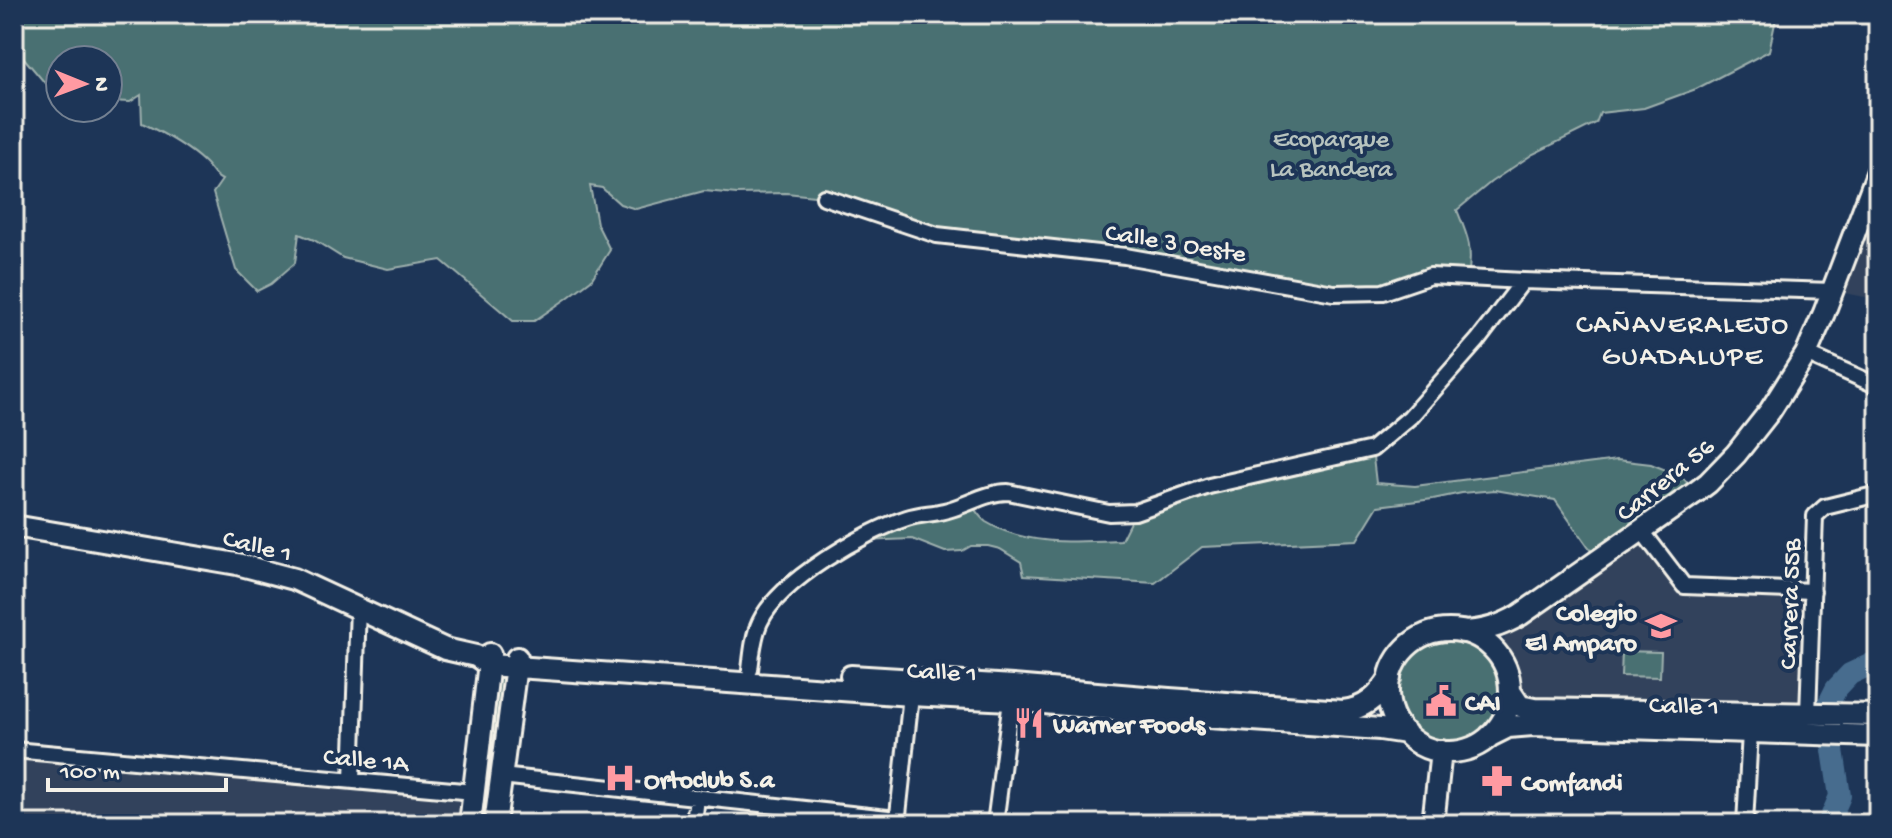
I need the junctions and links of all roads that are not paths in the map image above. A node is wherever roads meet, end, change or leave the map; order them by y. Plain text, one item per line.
1 (1878, 171) edge
2 (824, 197) dead end
3 (1523, 281) junction
4 (1833, 291) junction
5 (1806, 354) junction
6 (1878, 386) edge
7 (1878, 494) edge
8 (14, 526) edge
9 (1642, 531) junction
10 (1813, 591) junction
11 (358, 607) junction
12 (1520, 615) junction
13 (1463, 632) junction
14 (485, 658) junction
15 (1502, 660) junction
16 (517, 662) junction
17 (750, 670) junction
18 (1390, 678) junction
19 (1510, 691) junction
20 (1012, 693) junction
21 (911, 695) junction
22 (1815, 721) junction
23 (1869, 725) edge
24 (1750, 732) junction
25 (1406, 733) junction
26 (1490, 736) junction
27 (14, 750) edge
28 (1441, 751) junction
29 (501, 776) junction
30 (352, 781) junction
31 (474, 792) junction
32 (697, 797) junction
33 (1878, 814) edge
34 (897, 822) edge
35 (470, 824) edge
36 (495, 824) edge
37 (694, 824) edge
38 (995, 824) edge
39 (1433, 824) edge
40 (1745, 824) edge
41 (1872, 824) edge

1 - 4 main road, Carrera 56
2 - 3 street, Calle 3 Oeste
3 - 4 street, Calle 3 Oeste
3 - 17 street
4 - 5 main road, Carrera 56
5 - 6 street
5 - 9 main road, Carrera 56
7 - 10 street, Carrera 55B
8 - 11 main road, Calle 1
9 - 10 street
9 - 12 main road, Carrera 56
10 - 22 street, Carrera 55B
11 - 14 main road, Calle 1
11 - 30 street
12 - 13 main road, Carrera 56
12 - 15 main road, Carrera 56
13 - 15 main road
13 - 18 main road
14 - 16 main road, Calle 1
14 - 31 main road
15 - 19 main road
16 - 17 main road, Calle 1
16 - 21 main road, Calle 1
16 - 29 main road
17 - 20 main road, Calle 1
18 - 20 main road, Calle 1
18 - 25 main road
19 - 22 main road, Calle 1
19 - 26 main road
20 - 21 main road, Calle 1
20 - 25 main road, Calle 1
20 - 38 street
21 - 34 street
22 - 23 main road, Calle 1
22 - 24 main road, Calle 1
24 - 26 main road, Calle 1
24 - 40 street
25 - 28 main road
26 - 28 main road
27 - 30 street, Calle 1A
28 - 39 main road
29 - 32 street
29 - 36 main road
30 - 31 street, Calle 1A
31 - 35 main road
32 - 34 street
32 - 37 street
33 - 41 street

